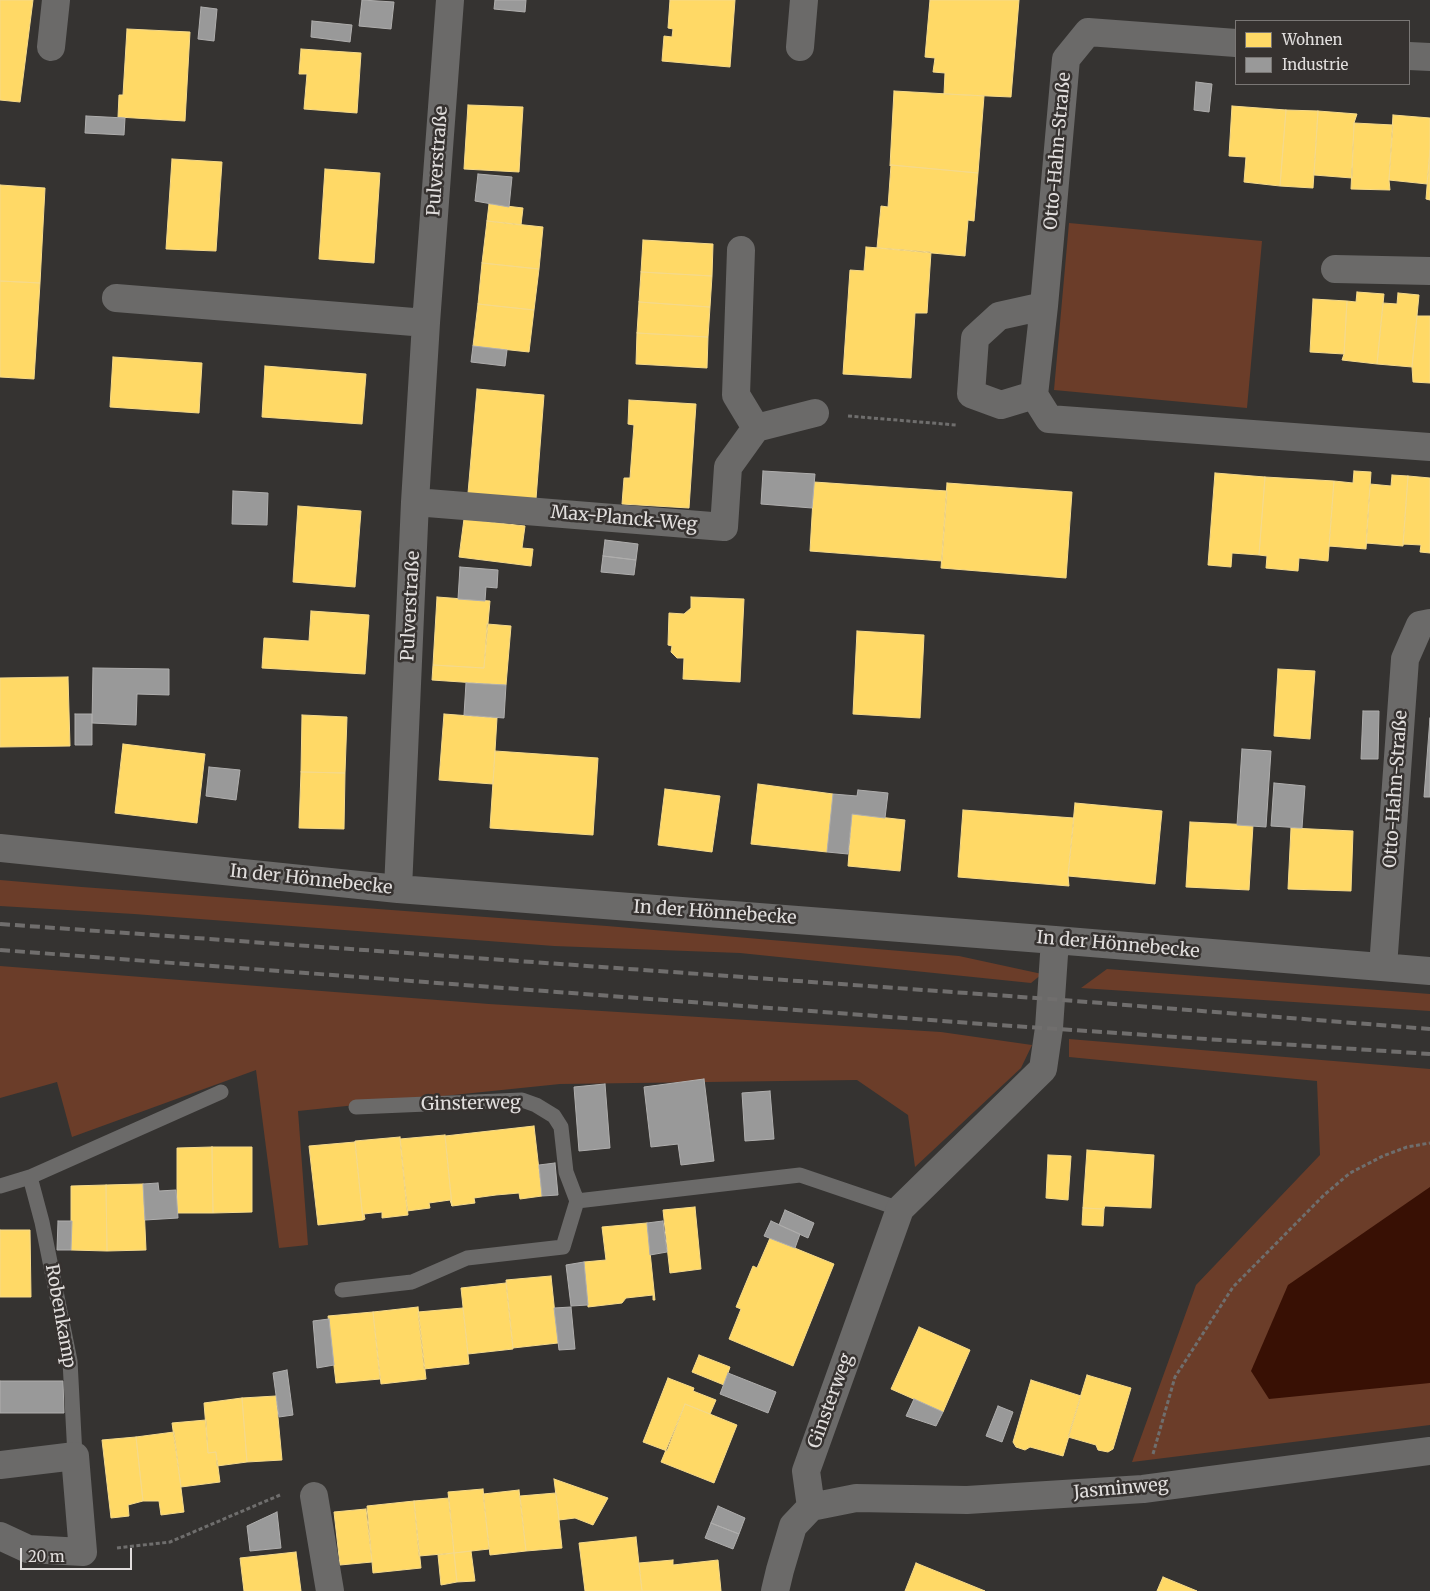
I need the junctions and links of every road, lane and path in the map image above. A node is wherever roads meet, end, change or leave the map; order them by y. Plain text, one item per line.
1 (56, 0) edge
2 (450, 0) edge
3 (804, 0) edge
4 (1235, 43) edge
5 (50, 47) dead end
6 (800, 47) dead end
7 (1410, 56) edge
8 (1430, 57) edge
9 (741, 250) dead end
10 (1335, 269) dead end
11 (1430, 271) edge
12 (116, 298) dead end
13 (1044, 306) junction
14 (426, 323) junction
15 (1034, 395) junction
16 (815, 413) joint
17 (959, 425) dead end
18 (756, 428) junction
19 (1430, 447) edge
20 (415, 502) junction
21 (1430, 623) edge
22 (0, 848) edge
23 (398, 889) junction
24 (1054, 940) junction
25 (1383, 967) junction
26 (1430, 971) edge
27 (221, 1092) dead end
28 (356, 1107) dead end
29 (1430, 1143) edge
30 (30, 1177) junction
31 (0, 1186) edge
32 (577, 1202) junction
33 (900, 1209) junction
34 (342, 1290) dead end
35 (1430, 1451) edge
36 (75, 1456) junction
37 (0, 1465) edge
38 (1143, 1489) junction
39 (314, 1496) joint
40 (811, 1507) junction
41 (0, 1536) edge
42 (83, 1552) junction
43 (330, 1591) edge
44 (775, 1591) edge

1 - 5 street
2 - 14 street, Pulverstraße
3 - 6 street
4 - 13 street, Otto-Hahn-Straße
7 - 8 street
9 - 18 street
10 - 11 street
12 - 14 street
13 - 15 street, Otto-Hahn-Straße
13 - 15 street
14 - 20 street, Pulverstraße
15 - 19 street
16 - 17 path
16 - 18 street
18 - 20 street, Max-Planck-Weg
20 - 23 street, Pulverstraße
21 - 25 street, Otto-Hahn-Straße
22 - 23 street, In der Hönnebecke
23 - 24 street, In der Hönnebecke
24 - 25 street, In der Hönnebecke
24 - 33 street, Ginsterweg
25 - 26 street, In der Hönnebecke
27 - 30 lane
28 - 32 lane, Ginsterweg
29 - 38 path
30 - 31 lane
30 - 36 lane, Robenkamp
32 - 33 lane
32 - 34 lane
33 - 40 street, Ginsterweg
35 - 38 street, Jasminweg
36 - 37 street
36 - 42 street, Robenkamp
38 - 40 street, Jasminweg
39 - 42 path
39 - 43 street
40 - 44 street
41 - 42 street

